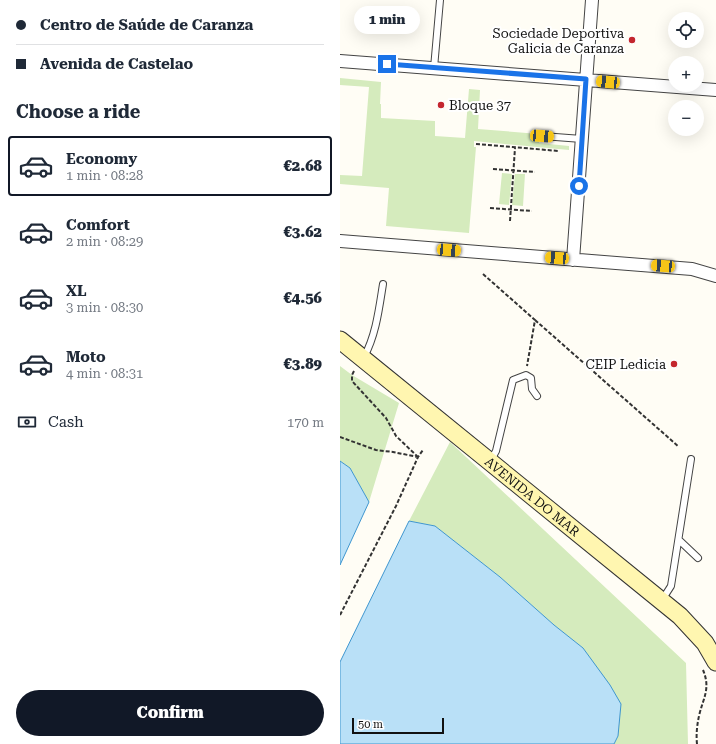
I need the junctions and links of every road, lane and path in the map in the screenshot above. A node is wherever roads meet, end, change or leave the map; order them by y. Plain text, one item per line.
1 (440, 0) edge
2 (592, 0) edge
3 (340, 61) edge
4 (434, 68) junction
5 (586, 79) junction
6 (716, 90) edge
7 (542, 136) dead end
8 (582, 139) junction
9 (476, 144) dead end
10 (515, 148) junction
11 (559, 152) dead end
12 (493, 169) dead end
13 (514, 170) junction
14 (535, 172) dead end
15 (490, 208) dead end
16 (511, 209) junction
17 (532, 211) dead end
18 (510, 221) dead end
19 (340, 241) edge
20 (573, 260) junction
21 (484, 274) dead end
22 (716, 276) edge
23 (383, 284) dead end
24 (535, 320) junction
25 (340, 340) edge
26 (358, 365) junction
27 (526, 375) junction
28 (537, 396) dead end
29 (340, 437) edge
30 (679, 447) dead end
31 (423, 450) dead end
32 (418, 458) junction
33 (692, 459) dead end
34 (490, 461) junction
35 (679, 540) junction
36 (698, 558) dead end
37 (661, 601) junction
38 (340, 615) edge
39 (708, 664) edge
40 (697, 744) edge

1 - 4 lane
2 - 5 street
3 - 4 street
4 - 5 street
5 - 6 street
5 - 8 street
7 - 8 lane
8 - 20 street
9 - 10 path
10 - 11 path
10 - 13 path
12 - 13 path
13 - 14 path
13 - 16 path
15 - 16 path
16 - 17 path
16 - 18 path
19 - 20 street
20 - 22 street
21 - 24 path
23 - 26 lane
24 - 27 path
24 - 30 path
25 - 26 street, AVENIDA DO MAR
26 - 32 path
26 - 34 street, AVENIDA DO MAR
27 - 28 lane
27 - 34 lane
29 - 32 path
31 - 32 path
32 - 38 path
33 - 35 lane
34 - 37 street, AVENIDA DO MAR
35 - 36 lane
35 - 37 lane
37 - 39 street, AVENIDA DO MAR
39 - 40 path

